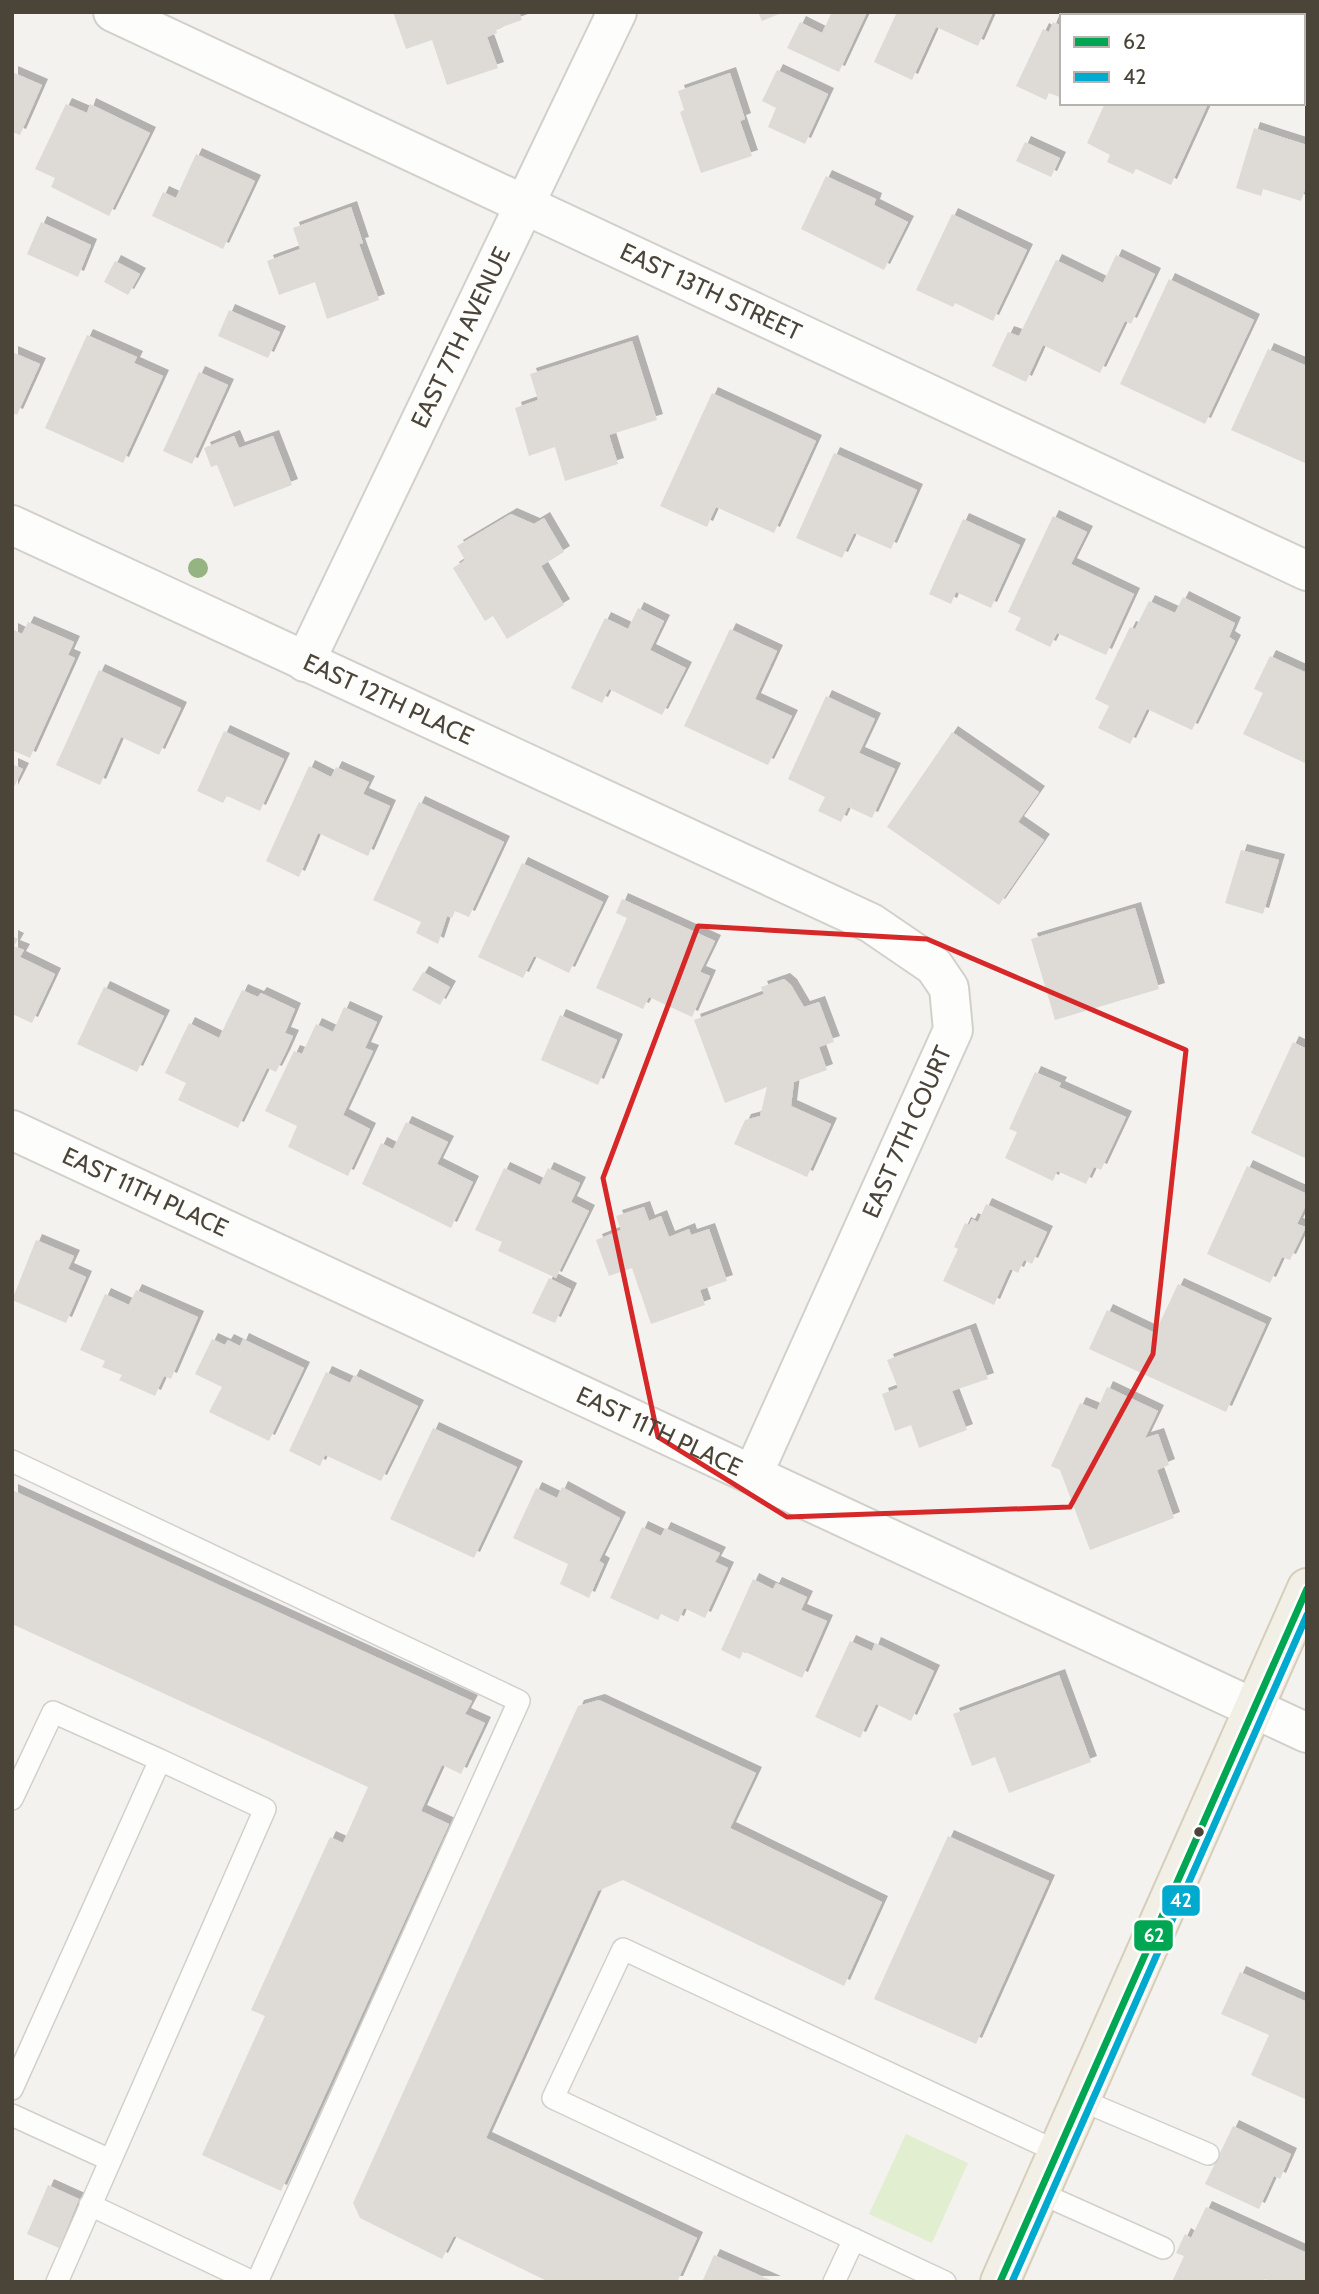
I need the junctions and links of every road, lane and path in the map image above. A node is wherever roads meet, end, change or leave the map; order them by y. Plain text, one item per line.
1 (113, 12) edge
2 (617, 12) edge
3 (526, 205) junction
4 (12, 524) edge
5 (1307, 571) edge
6 (305, 662) junction
7 (765, 874) joint
8 (12, 1130) edge
9 (12, 1461) edge
10 (753, 1474) junction
11 (1307, 1588) edge
12 (1255, 1708) junction
13 (1307, 1732) edge
14 (160, 1760) junction
15 (12, 1799) edge
16 (12, 2090) edge
17 (1081, 2100) junction
18 (12, 2115) edge
19 (1058, 2152) junction
20 (1208, 2154) dead end
21 (110, 2161) junction
22 (1040, 2193) junction
23 (90, 2205) junction
24 (854, 2239) junction
25 (1163, 2248) dead end
26 (62, 2280) edge
27 (255, 2282) edge
28 (834, 2282) edge
29 (945, 2282) edge
30 (1000, 2282) edge

1 - 3 street, EAST 13TH STREET
2 - 3 street, EAST 7TH AVENUE
3 - 5 street, EAST 13TH STREET
3 - 6 street, EAST 7TH AVENUE
4 - 6 street, EAST 12TH PLACE
6 - 7 street, EAST 12TH PLACE
7 - 10 street, EAST 7TH COURT
8 - 10 street, EAST 11TH PLACE
9 - 27 lane
10 - 12 street, EAST 11TH PLACE
11 - 12 main road
12 - 13 street, EAST 11TH PLACE
12 - 17 main road
14 - 15 lane
14 - 16 lane
14 - 21 lane
17 - 19 main road
17 - 20 lane
18 - 21 lane
19 - 22 main road
19 - 24 lane
21 - 23 lane
22 - 25 lane
22 - 30 main road
23 - 26 lane
23 - 27 lane
24 - 28 lane
24 - 29 lane

